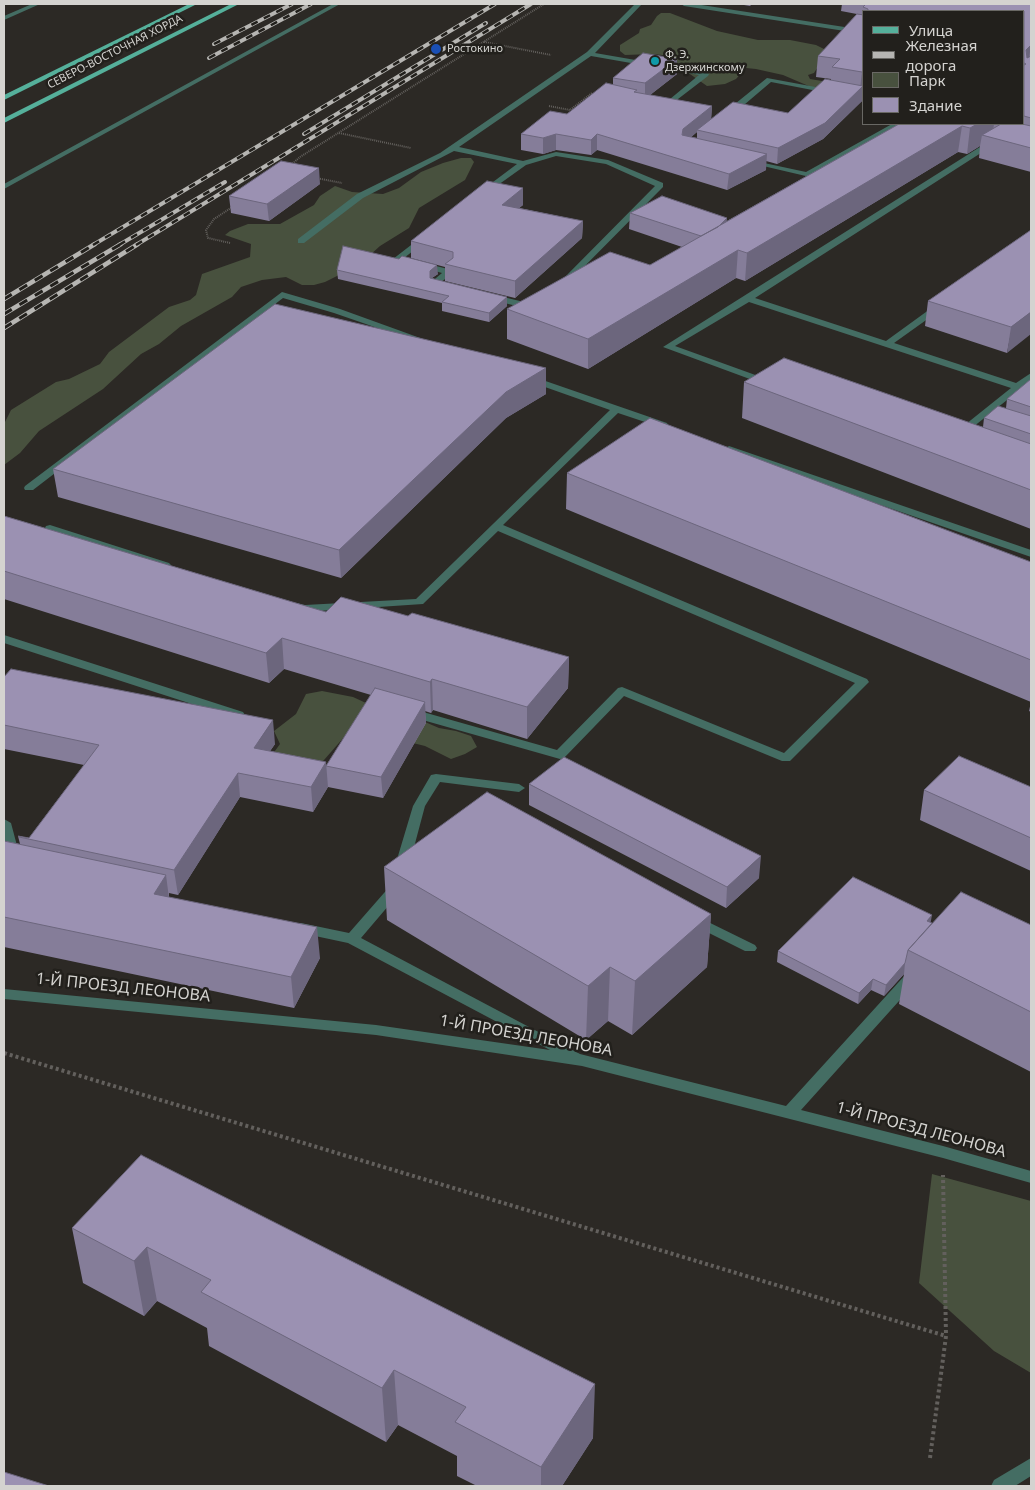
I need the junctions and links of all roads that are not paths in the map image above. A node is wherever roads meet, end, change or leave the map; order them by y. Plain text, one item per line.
1 (38, 4) edge
2 (194, 4) edge
3 (236, 4) edge
4 (337, 4) edge
5 (639, 4) edge
6 (684, 4) edge
7 (4, 18) edge
8 (862, 32) edge
9 (590, 54) junction
10 (4, 98) edge
11 (862, 98) edge
12 (656, 105) edge
13 (724, 117) edge
14 (4, 121) edge
15 (896, 125) edge
16 (994, 134) edge
17 (452, 148) junction
18 (741, 160) edge
19 (523, 163) junction
20 (4, 187) edge
21 (476, 199) edge
22 (428, 235) edge
23 (301, 241) dead end
24 (557, 287) edge
25 (453, 288) edge
26 (482, 295) edge
27 (543, 296) edge
28 (951, 298) edge
29 (748, 299) junction
30 (430, 344) edge
31 (887, 344) junction
32 (523, 376) edge
33 (1031, 376) edge
34 (780, 387) edge
35 (1018, 387) junction
36 (616, 409) junction
37 (673, 429) edge
38 (985, 434) edge
39 (720, 445) edge
40 (29, 488) dead end
41 (496, 526) junction
42 (50, 528) edge
43 (1031, 554) edge
44 (172, 567) edge
45 (285, 603) edge
46 (4, 639) edge
47 (401, 710) edge
48 (255, 720) edge
49 (519, 788) dead end
50 (4, 823) edge
51 (25, 869) edge
52 (411, 878) edge
53 (396, 889) junction
54 (680, 913) edge
55 (292, 926) edge
56 (352, 939) junction
57 (750, 948) dead end
58 (925, 963) edge
59 (4, 994) edge
60 (582, 1060) junction
61 (788, 1114) junction
62 (1031, 1177) edge
63 (1031, 1466) edge
64 (1000, 1486) edge

1 - 7 street
2 - 10 main road, СЕВЕРО-ВОСТОЧНАЯ ХОРДА
3 - 14 main road, СЕВЕРО-ВОСТОЧНАЯ ХОРДА
4 - 20 street
5 - 9 street
6 - 8 street
9 - 12 street
9 - 17 street
11 - 13 street
15 - 18 street
16 - 29 street
17 - 19 street
17 - 23 street
19 - 21 street
19 - 24 street
22 - 25 street
26 - 27 street
28 - 31 street
29 - 31 street
29 - 34 street
30 - 40 street
31 - 35 street
32 - 36 street
33 - 35 street
35 - 38 street
36 - 37 street
36 - 41 street
39 - 43 street
41 - 45 street
41 - 47 street
42 - 44 street
46 - 48 street
49 - 53 street
50 - 51 street
52 - 53 street
53 - 56 street
54 - 57 street
55 - 56 street
56 - 60 street
58 - 61 street
59 - 60 street, 1-Й ПРОЕЗД ЛЕОНОВА
60 - 61 street, 1-Й ПРОЕЗД ЛЕОНОВА
61 - 62 street, 1-Й ПРОЕЗД ЛЕОНОВА
63 - 64 street

